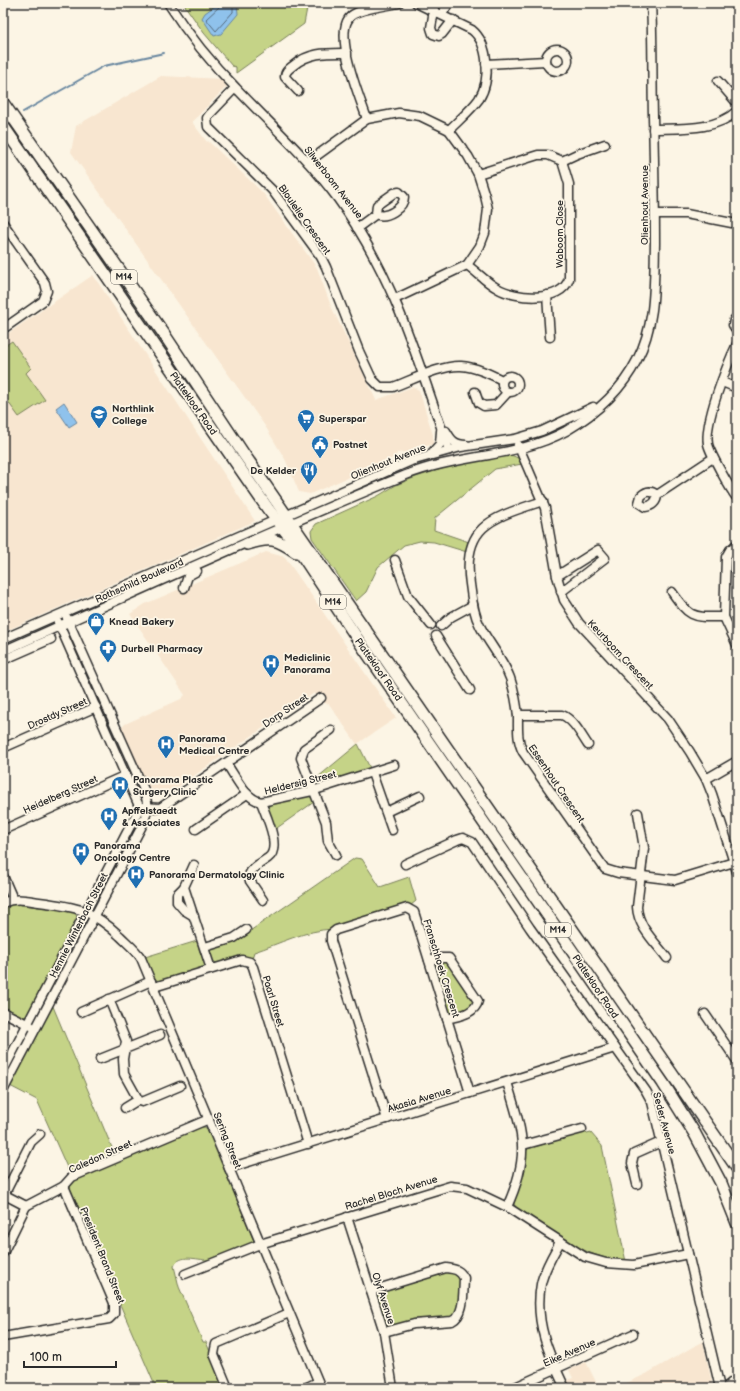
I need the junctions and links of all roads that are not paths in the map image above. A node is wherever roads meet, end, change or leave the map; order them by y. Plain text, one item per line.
1 (168, 3) edge
2 (399, 3) edge
3 (416, 3) edge
4 (449, 3) edge
5 (651, 3) edge
6 (732, 3) edge
7 (737, 7) edge
8 (438, 12) junction
9 (453, 20) junction
10 (347, 53) junction
11 (546, 61) dead end
12 (486, 64) junction
13 (718, 81) dead end
14 (235, 88) junction
15 (298, 91) dead end
16 (3, 102) edge
17 (737, 103) edge
18 (735, 115) edge
19 (367, 119) junction
20 (3, 126) edge
21 (653, 129) junction
22 (449, 130) junction
23 (605, 144) dead end
24 (562, 160) junction
25 (308, 162) junction
26 (478, 174) junction
27 (376, 214) dead end
28 (655, 214) junction
29 (3, 223) edge
30 (737, 224) edge
31 (357, 228) junction
32 (467, 265) junction
33 (547, 295) junction
34 (395, 299) junction
35 (737, 318) edge
36 (3, 329) edge
37 (737, 332) edge
38 (550, 337) dead end
39 (737, 344) edge
40 (424, 376) junction
41 (502, 380) junction
42 (722, 382) junction
43 (737, 388) edge
44 (475, 392) dead end
45 (508, 392) junction
46 (611, 396) junction
47 (441, 424) junction
48 (515, 439) junction
49 (479, 444) junction
50 (521, 449) junction
51 (449, 450) junction
52 (490, 454) junction
53 (431, 455) junction
54 (714, 458) junction
55 (433, 466) junction
56 (657, 495) dead end
57 (737, 498) edge
58 (543, 500) junction
59 (284, 521) junction
60 (247, 544) junction
61 (737, 544) edge
62 (224, 554) junction
63 (303, 557) junction
64 (394, 560) dead end
65 (557, 576) junction
66 (184, 588) dead end
67 (561, 592) junction
68 (672, 592) dead end
69 (473, 605) junction
70 (64, 612) junction
71 (56, 616) junction
72 (724, 617) junction
73 (69, 622) junction
74 (431, 625) junction
75 (60, 626) junction
76 (441, 626) junction
77 (436, 636) junction
78 (3, 639) edge
79 (51, 639) dead end
80 (737, 645) edge
81 (3, 651) edge
82 (3, 660) edge
83 (470, 690) dead end
84 (321, 698) dead end
85 (96, 707) junction
86 (518, 715) junction
87 (331, 730) dead end
88 (588, 746) dead end
89 (3, 748) edge
90 (737, 760) edge
91 (226, 762) junction
92 (394, 765) dead end
93 (372, 773) junction
94 (126, 775) junction
95 (706, 779) junction
96 (312, 791) junction
97 (247, 794) junction
98 (420, 796) dead end
99 (261, 802) junction
100 (139, 806) junction
101 (148, 808) junction
102 (386, 812) junction
103 (638, 813) dead end
104 (196, 829) dead end
105 (3, 830) edge
106 (392, 830) dead end
107 (336, 855) dead end
108 (734, 862) junction
109 (404, 864) dead end
110 (194, 865) dead end
111 (737, 872) edge
112 (3, 876) edge
113 (640, 876) junction
114 (184, 887) junction
115 (13, 898) junction
116 (263, 900) dead end
117 (3, 903) edge
118 (85, 910) junction
119 (94, 915) junction
120 (194, 916) junction
121 (246, 930) dead end
122 (205, 946) junction
123 (667, 958) dead end
124 (429, 960) junction
125 (211, 969) junction
126 (152, 984) junction
127 (109, 999) junction
128 (3, 1012) edge
129 (81, 1012) dead end
130 (705, 1014) dead end
131 (447, 1019) junction
132 (27, 1025) junction
133 (35, 1029) junction
134 (160, 1035) dead end
135 (125, 1048) junction
136 (615, 1048) junction
137 (734, 1049) edge
138 (100, 1059) dead end
139 (737, 1061) edge
140 (3, 1071) edge
141 (507, 1082) junction
142 (180, 1086) dead end
143 (3, 1091) edge
144 (470, 1094) junction
145 (138, 1100) junction
146 (125, 1108) dead end
147 (209, 1119) junction
148 (387, 1119) junction
149 (582, 1129) dead end
150 (40, 1134) dead end
151 (661, 1142) junction
152 (308, 1144) junction
153 (523, 1145) junction
154 (229, 1168) junction
155 (737, 1168) edge
156 (637, 1184) dead end
157 (64, 1186) junction
158 (4, 1194) edge
159 (26, 1206) junction
160 (507, 1207) junction
161 (347, 1217) junction
162 (737, 1223) edge
163 (560, 1242) junction
164 (260, 1244) junction
165 (3, 1253) edge
166 (688, 1254) junction
167 (185, 1274) dead end
168 (371, 1291) junction
169 (289, 1313) junction
170 (384, 1332) junction
171 (633, 1334) dead end
172 (3, 1337) edge
173 (556, 1369) junction
174 (737, 1378) edge
175 (737, 1384) edge
176 (320, 1385) edge
177 (228, 1388) edge
178 (305, 1388) edge
179 (393, 1388) edge
180 (513, 1388) edge
181 (565, 1388) edge
182 (720, 1388) edge
183 (725, 1388) edge
184 (728, 1388) edge

1 - 14 street, Silwerboom Avenue
2 - 10 street
3 - 8 street
4 - 8 street
5 - 21 street, Olienhout Avenue
6 - 7 street
8 - 9 street
8 - 9 street
9 - 12 street
10 - 15 street
10 - 19 street
11 - 12 street
12 - 22 street
13 - 17 street
14 - 25 street, Silwerboom Avenue
14 - 40 street, Bloulelie Crescent
16 - 59 main road, Plattekloof Road / M14
18 - 21 street
19 - 22 street
19 - 25 street
20 - 59 main road, Plattekloof Road / M14
21 - 28 street, Olienhout Avenue
22 - 26 street
23 - 24 street
24 - 26 street
24 - 33 street, Waboom Close
25 - 31 street, Silwerboom Avenue
26 - 32 street
27 - 31 street
28 - 30 street
28 - 46 street, Olienhout Avenue
29 - 36 street
31 - 34 street, Silwerboom Avenue
32 - 33 street, Waboom Close
32 - 34 street
33 - 38 street
34 - 40 street, Silwerboom Avenue
35 - 37 street
39 - 42 street
40 - 41 street
40 - 47 street, Silwerboom Avenue
41 - 45 street
41 - 45 street
42 - 43 street
42 - 54 street
44 - 45 street
46 - 48 street, Olienhout Avenue
46 - 50 street, Olienhout Avenue
47 - 49 street
47 - 51 street, Silwerboom Avenue
47 - 53 street
48 - 49 street, Olienhout Avenue
48 - 50 street, Keurboom Crescent
49 - 51 street, Olienhout Avenue
50 - 52 street, Olienhout Avenue
50 - 58 street, Keurboom Crescent
51 - 52 street
51 - 53 street, Olienhout Avenue
51 - 55 street
52 - 55 street, Olienhout Avenue
53 - 59 street, Olienhout Avenue
54 - 56 street
54 - 57 street
55 - 59 street, Olienhout Avenue
58 - 65 street, Keurboom Crescent
58 - 69 street, Essenhout Crescent
59 - 60 street, Rothschild Boulevard
59 - 63 main road, Plattekloof Road / M14
59 - 70 street, Rothschild Boulevard
59 - 155 main road, Plattekloof Road / M14
60 - 62 street, Rothschild Boulevard
60 - 63 main road
61 - 72 street
62 - 66 street
62 - 73 street, Rothschild Boulevard
63 - 162 main road, Plattekloof Road / M14
64 - 74 street
65 - 67 street, Keurboom Crescent
65 - 67 street
67 - 95 street, Keurboom Crescent
68 - 72 street
69 - 76 street
69 - 86 street, Essenhout Crescent
70 - 71 street, Rothschild Boulevard
70 - 73 street
71 - 75 street
71 - 78 street, Rothschild Boulevard
72 - 80 street
73 - 75 street, Rothschild Boulevard
73 - 101 street
74 - 76 street
74 - 77 street
75 - 81 street, Rothschild Boulevard
75 - 85 street
76 - 77 street
77 - 83 street
79 - 82 street
84 - 91 street, Dorp Street
85 - 89 street, Drostdy Street
85 - 94 street
86 - 88 street
86 - 113 street, Essenhout Crescent
87 - 96 street
90 - 95 street
91 - 97 street, Heldersig Street
91 - 101 street, Dorp Street
92 - 93 street, Heldersig Street
93 - 96 street, Heldersig Street
93 - 102 street
94 - 100 street
94 - 105 street, Heidelberg Street
95 - 108 street, Keurboom Crescent
96 - 99 street, Heldersig Street
96 - 107 street
97 - 99 street, Heldersig Street
97 - 104 street
98 - 102 street
99 - 116 street
100 - 101 street, Dorp Street
100 - 118 street, Hennie Winterbach Street
101 - 119 street, Hennie Winterbach Street
102 - 106 street
103 - 113 street
108 - 111 street, Keurboom Crescent
108 - 113 street, Essenhout Crescent
109 - 136 street, Seder Avenue
110 - 114 street
112 - 115 street
113 - 123 street
114 - 120 street
114 - 120 street
115 - 117 street
115 - 118 street, Sering Street
118 - 119 street, Sering Street
118 - 132 street, Hennie Winterbach Street
119 - 126 street, Sering Street
119 - 133 street, Hennie Winterbach Street
120 - 122 street
121 - 122 street
122 - 125 street
124 - 131 street, Franschhoek Crescent
124 - 131 street
124 - 148 street, Franschhoek Crescent
125 - 126 street, Paarl Street
125 - 152 street, Paarl Street
126 - 127 street, Paarl Street
126 - 147 street, Sering Street
127 - 129 street, Paarl Street
127 - 135 street
128 - 132 street
130 - 137 street
131 - 144 street, Franschhoek Crescent
132 - 133 street
132 - 140 street, Hennie Winterbach Street
133 - 143 street, Hennie Winterbach Street
134 - 135 street
135 - 138 street
135 - 145 street
136 - 141 street, Akasia Avenue
136 - 151 street, Seder Avenue
137 - 139 street
141 - 144 street, Akasia Avenue
141 - 153 street
142 - 145 street
144 - 148 street, Akasia Avenue
145 - 146 street
147 - 154 street, Sering Street
147 - 157 street, Caledon Street
148 - 152 street, Akasia Avenue
149 - 153 street
150 - 158 street
151 - 156 street
151 - 166 street, Seder Avenue
152 - 154 street, Akasia Avenue
153 - 160 street
154 - 164 street, Sering Street
157 - 159 street, Caledon Street
157 - 172 street, President Brand Street
158 - 159 street
159 - 165 street
160 - 161 street, Rachel Bloch Avenue
160 - 163 street, Rachel Bloch Avenue
161 - 164 street, Rachel Bloch Avenue
161 - 168 street, Olyf Avenue
163 - 166 street, Rachel Bloch Avenue
163 - 173 street
164 - 167 street, Rachel Bloch Avenue
164 - 169 street, Sering Street
166 - 182 street, Seder Avenue
168 - 170 street, Olyf Avenue
168 - 170 street
169 - 176 street, Sering Street
169 - 177 street
170 - 179 street, Olyf Avenue
171 - 173 street, Eike Avenue
173 - 180 street, Eike Avenue
173 - 181 street
174 - 183 street
175 - 184 street
176 - 178 street

